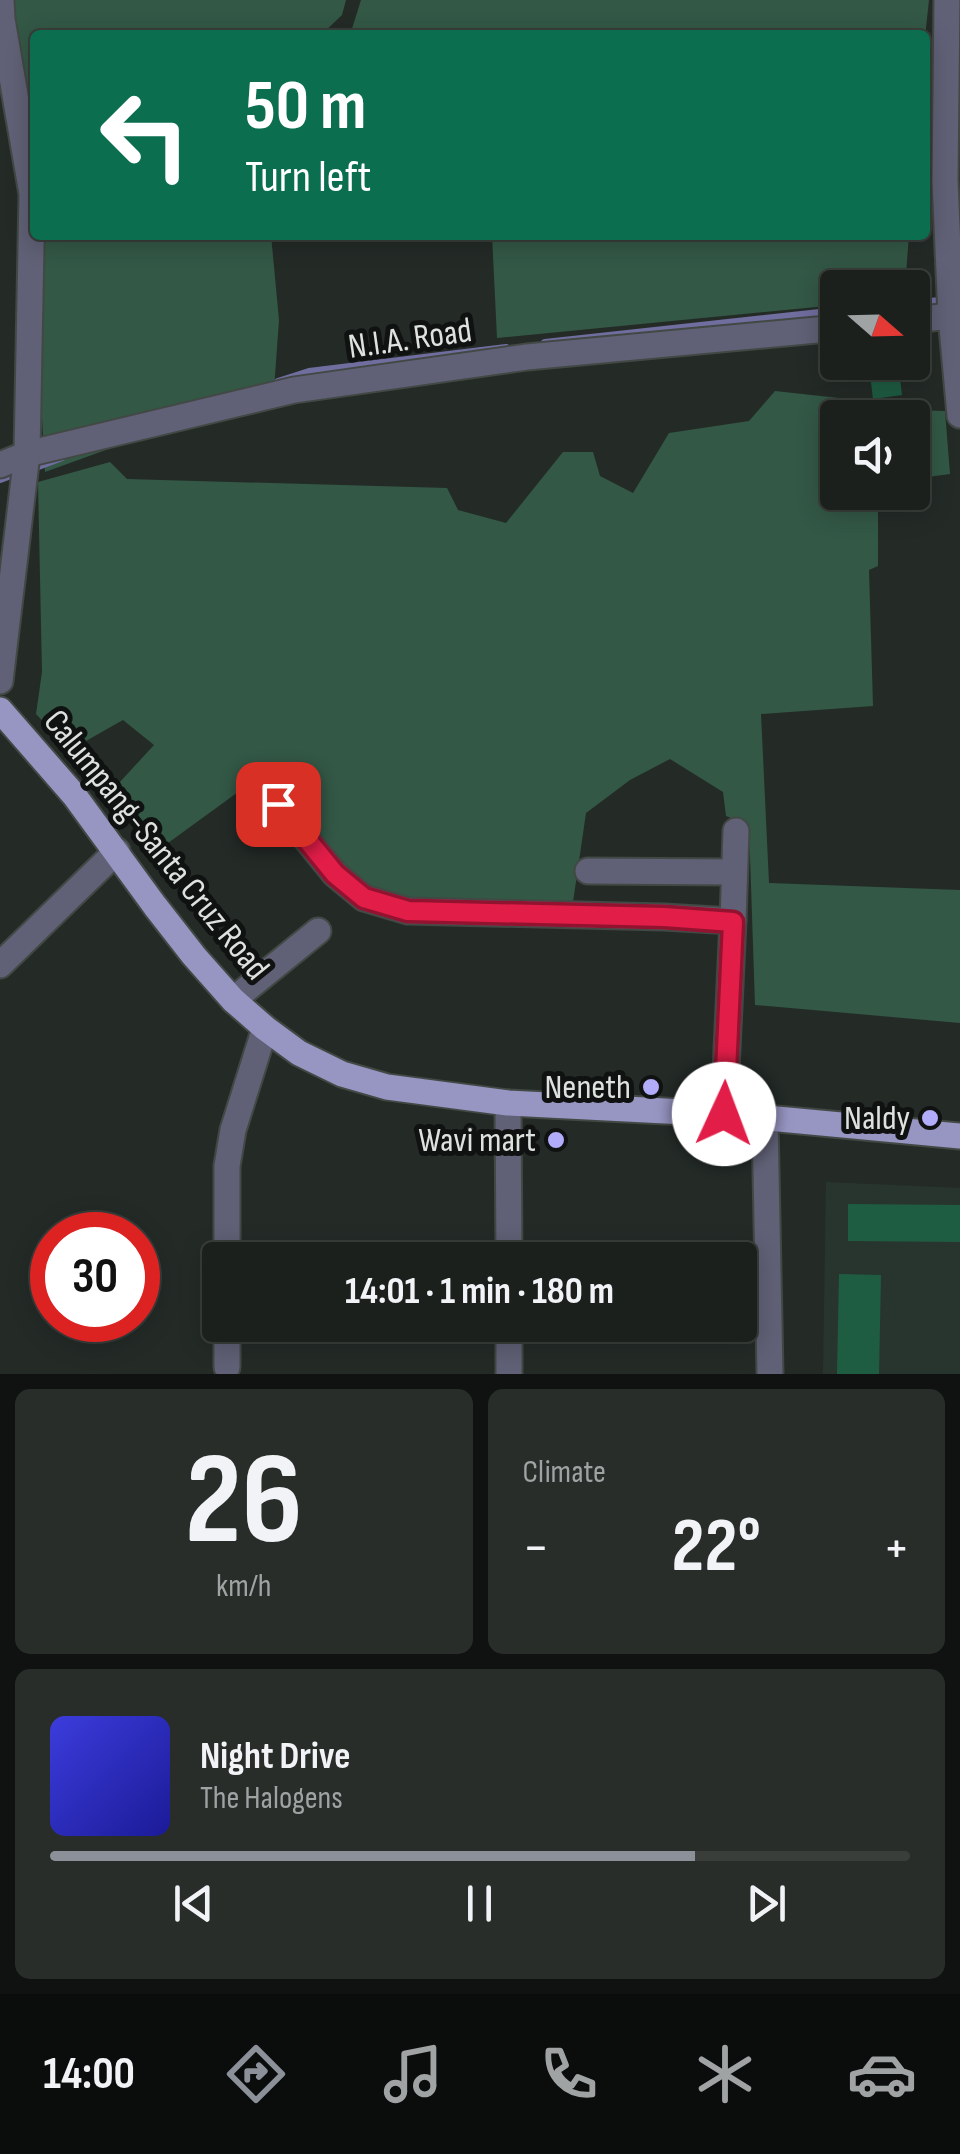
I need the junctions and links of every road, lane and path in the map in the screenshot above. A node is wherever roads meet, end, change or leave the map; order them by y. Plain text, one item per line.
1 (0, 0) edge
2 (947, 0) edge
3 (953, 110) edge
4 (30, 182) edge
5 (31, 240) edge
6 (954, 243) edge
7 (955, 278) edge
8 (951, 316) junction
9 (930, 318) edge
10 (820, 330) edge
11 (960, 416) edge
12 (27, 454) junction
13 (0, 465) edge
14 (0, 681) edge
15 (0, 710) edge
16 (278, 804) dead end
17 (736, 832) dead end
18 (116, 851) junction
19 (588, 872) dead end
20 (734, 872) junction
21 (733, 922) junction
22 (318, 931) dead end
23 (0, 965) edge
24 (233, 1000) junction
25 (265, 1028) junction
26 (508, 1103) junction
27 (724, 1114) junction
28 (765, 1120) junction
29 (960, 1136) edge
30 (227, 1242) edge
31 (508, 1242) edge
32 (227, 1342) edge
33 (509, 1342) edge
34 (227, 1367) dead end
35 (509, 1374) edge
36 (770, 1374) edge

1 - 4 street
2 - 3 street
3 - 6 street
5 - 12 street
6 - 7 street
7 - 8 street
8 - 9 street
8 - 11 street
10 - 12 street, N.I.A. Road
12 - 13 street, N.I.A. Road
12 - 14 street
15 - 18 main road, Calumpang-Santa Cruz Road
16 - 21 street
17 - 20 street
18 - 23 street
18 - 24 main road, Calumpang-Santa Cruz Road
19 - 20 street
20 - 21 street
21 - 27 street
22 - 24 street
24 - 25 main road, Calumpang-Santa Cruz Road
25 - 26 main road, Calumpang-Santa Cruz Road
25 - 30 street
26 - 27 main road, Calumpang-Santa Cruz Road
26 - 31 street
27 - 28 main road, Calumpang-Santa Cruz Road
28 - 29 main road, Calumpang-Santa Cruz Road
28 - 36 street
32 - 34 street
33 - 35 street

